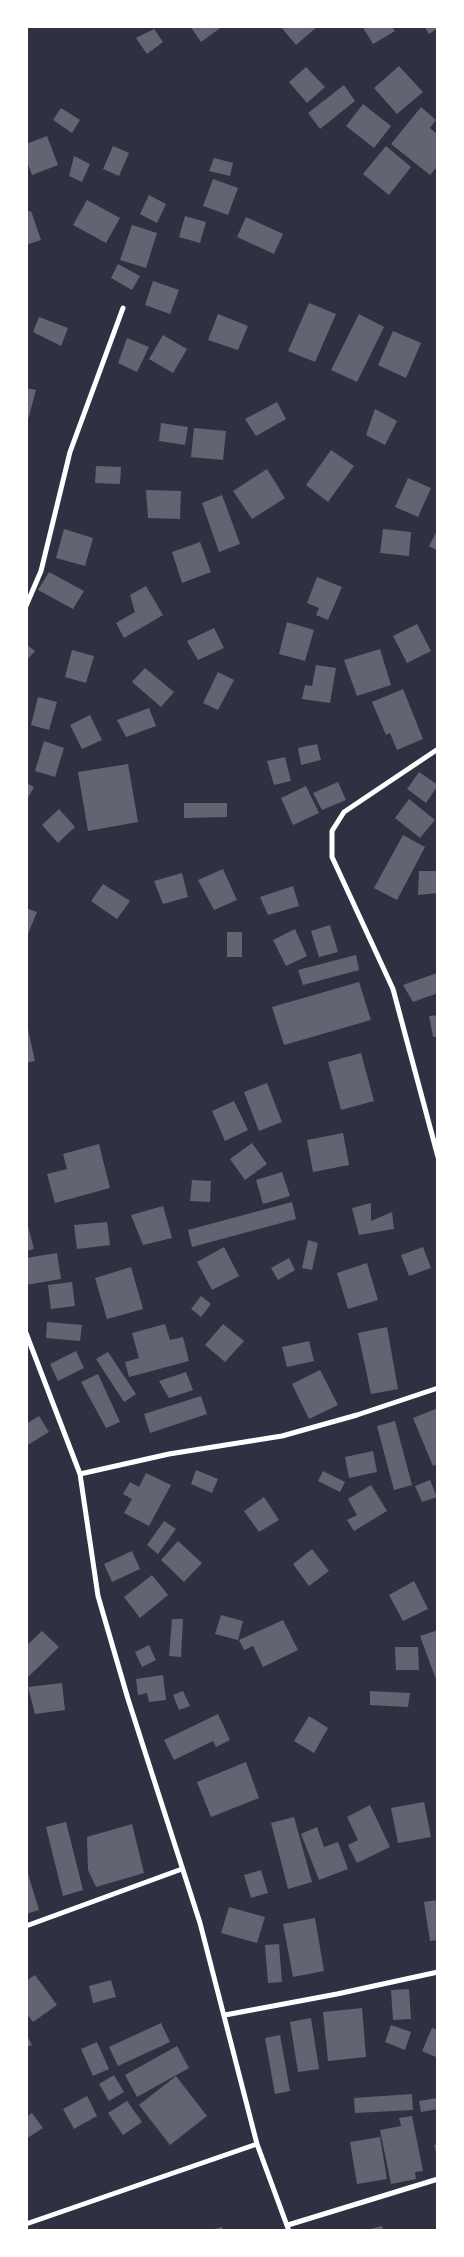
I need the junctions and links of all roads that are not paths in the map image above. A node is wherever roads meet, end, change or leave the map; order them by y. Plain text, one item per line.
1 (123, 308) dead end
2 (26, 606) edge
3 (438, 749) edge
4 (438, 1157) edge
5 (26, 1333) edge
6 (438, 1388) edge
7 (80, 1474) junction
8 (182, 1869) junction
9 (26, 1926) edge
10 (438, 1972) edge
11 (225, 2015) junction
12 (257, 2144) junction
13 (438, 2179) edge
14 (26, 2224) edge
15 (288, 2228) edge

1 - 2 street
3 - 4 street
5 - 7 street
6 - 7 street
7 - 8 street
8 - 9 street
8 - 11 street
10 - 11 street
11 - 12 street
12 - 14 street
12 - 15 street
13 - 15 street

